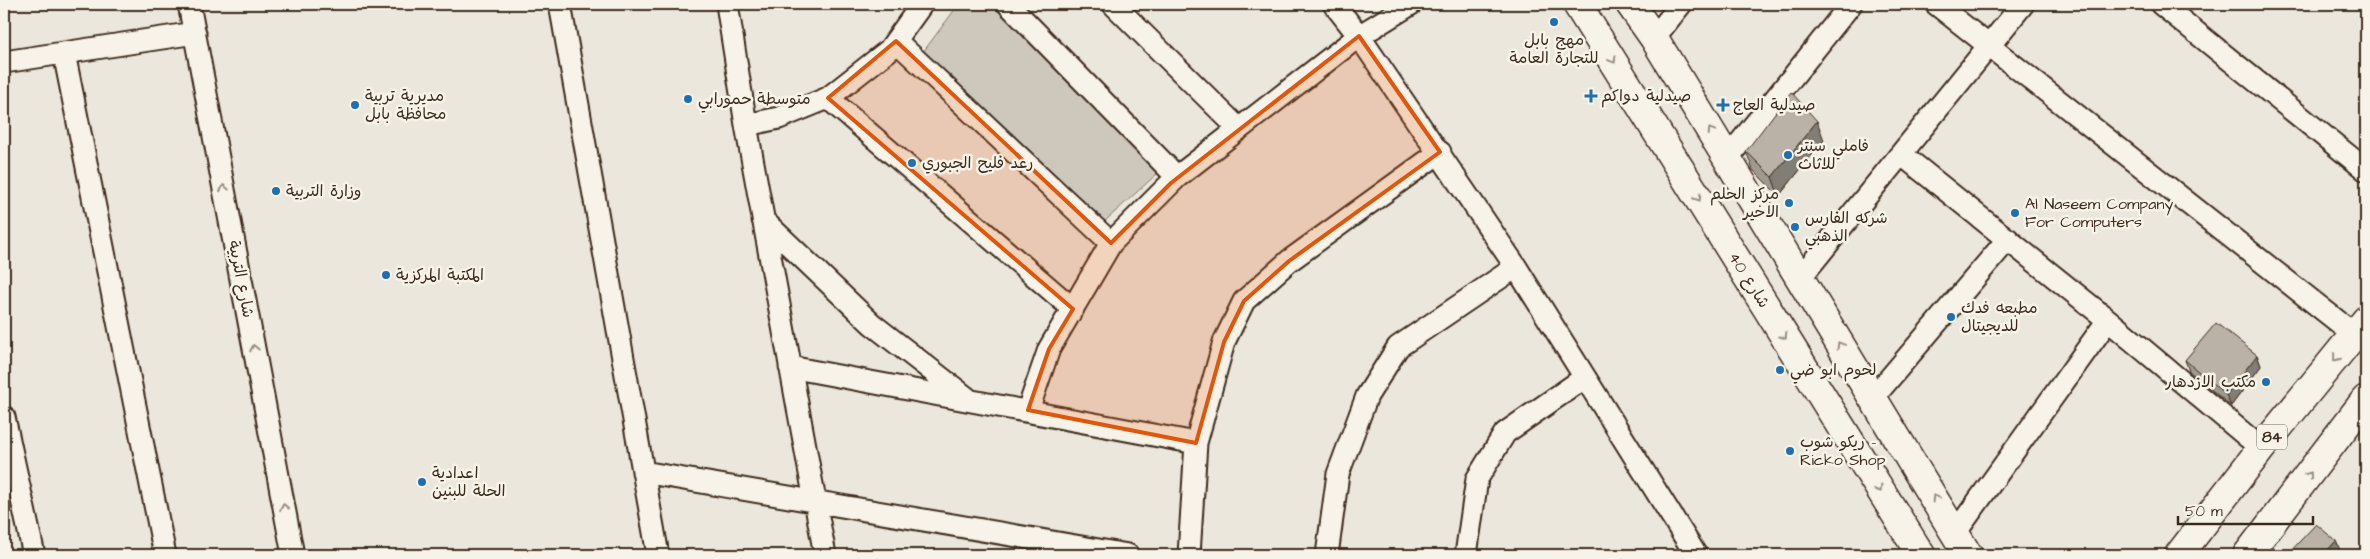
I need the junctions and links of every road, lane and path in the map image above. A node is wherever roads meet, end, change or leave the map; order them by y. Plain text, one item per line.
1 (189, 4) edge
2 (560, 4) edge
3 (728, 4) edge
4 (922, 4) edge
5 (1008, 4) edge
6 (1113, 4) edge
7 (1334, 4) edge
8 (1410, 4) edge
9 (1578, 4) edge
10 (1630, 4) edge
11 (1681, 4) edge
12 (1851, 4) edge
13 (1936, 4) edge
14 (2023, 4) edge
15 (2160, 4) edge
16 (195, 33) junction
17 (1359, 36) junction
18 (1654, 38) junction
19 (896, 41) junction
20 (1990, 45) junction
21 (64, 53) junction
22 (4, 62) edge
23 (828, 98) junction
24 (746, 125) junction
25 (1239, 129) junction
26 (1440, 152) junction
27 (1901, 154) junction
28 (1727, 159) junction
29 (2366, 170) edge
30 (1177, 177) junction
31 (763, 220) junction
32 (2008, 239) junction
33 (1111, 243) junction
34 (1516, 267) junction
35 (1800, 278) junction
36 (1073, 309) junction
37 (2108, 320) junction
38 (2361, 327) edge
39 (790, 367) junction
40 (1584, 378) junction
41 (2366, 399) edge
42 (969, 400) junction
43 (1872, 400) junction
44 (1028, 410) junction
45 (4, 417) edge
46 (1196, 443) junction
47 (2262, 449) junction
48 (644, 472) junction
49 (815, 502) junction
50 (1962, 544) edge
51 (1079, 551) edge
52 (34, 555) edge
53 (165, 555) edge
54 (294, 555) edge
55 (658, 555) edge
56 (824, 555) edge
57 (1128, 555) edge
58 (1189, 555) edge
59 (1327, 555) edge
60 (1466, 555) edge
61 (1696, 555) edge
62 (1921, 555) edge
63 (2179, 555) edge
64 (2247, 555) edge

1 - 16 street, شارع التربية
2 - 48 street
3 - 24 street
4 - 19 street
5 - 30 street
6 - 25 street
7 - 17 street
8 - 17 street
9 -> 62 main road, شارع 40
10 - 18 main road
11 - 18 street
12 - 28 street
13 - 20 street
14 - 20 street
15 - 29 street
16 - 21 street
54 -> 16 street, شارع التربية
17 - 25 street
17 - 26 street
28 -> 18 main road
19 - 23 street
19 - 33 street
20 - 27 street
20 - 38 street
21 - 22 street
21 - 53 street
23 - 24 street
23 - 36 street
24 - 31 street
25 - 30 street
26 - 34 street
26 - 46 street
27 - 32 street
27 - 35 street
28 - 35 main road
30 - 33 street
31 - 39 street
31 - 42 street
32 - 37 street
32 - 43 street
33 - 36 street
34 - 40 street
34 - 59 street
43 -> 35 main road
36 - 44 street
37 - 47 street
37 - 50 street
38 -> 47 main road, 84
39 - 42 street
39 - 49 street
40 - 60 street
40 - 61 street
64 -> 41 main road
42 - 44 street
50 -> 43 main road
44 - 46 street
45 - 52 street
46 - 58 street
47 - 63 main road, 84
48 - 49 street
48 - 55 street
49 - 51 street
49 - 56 street
51 - 57 street

